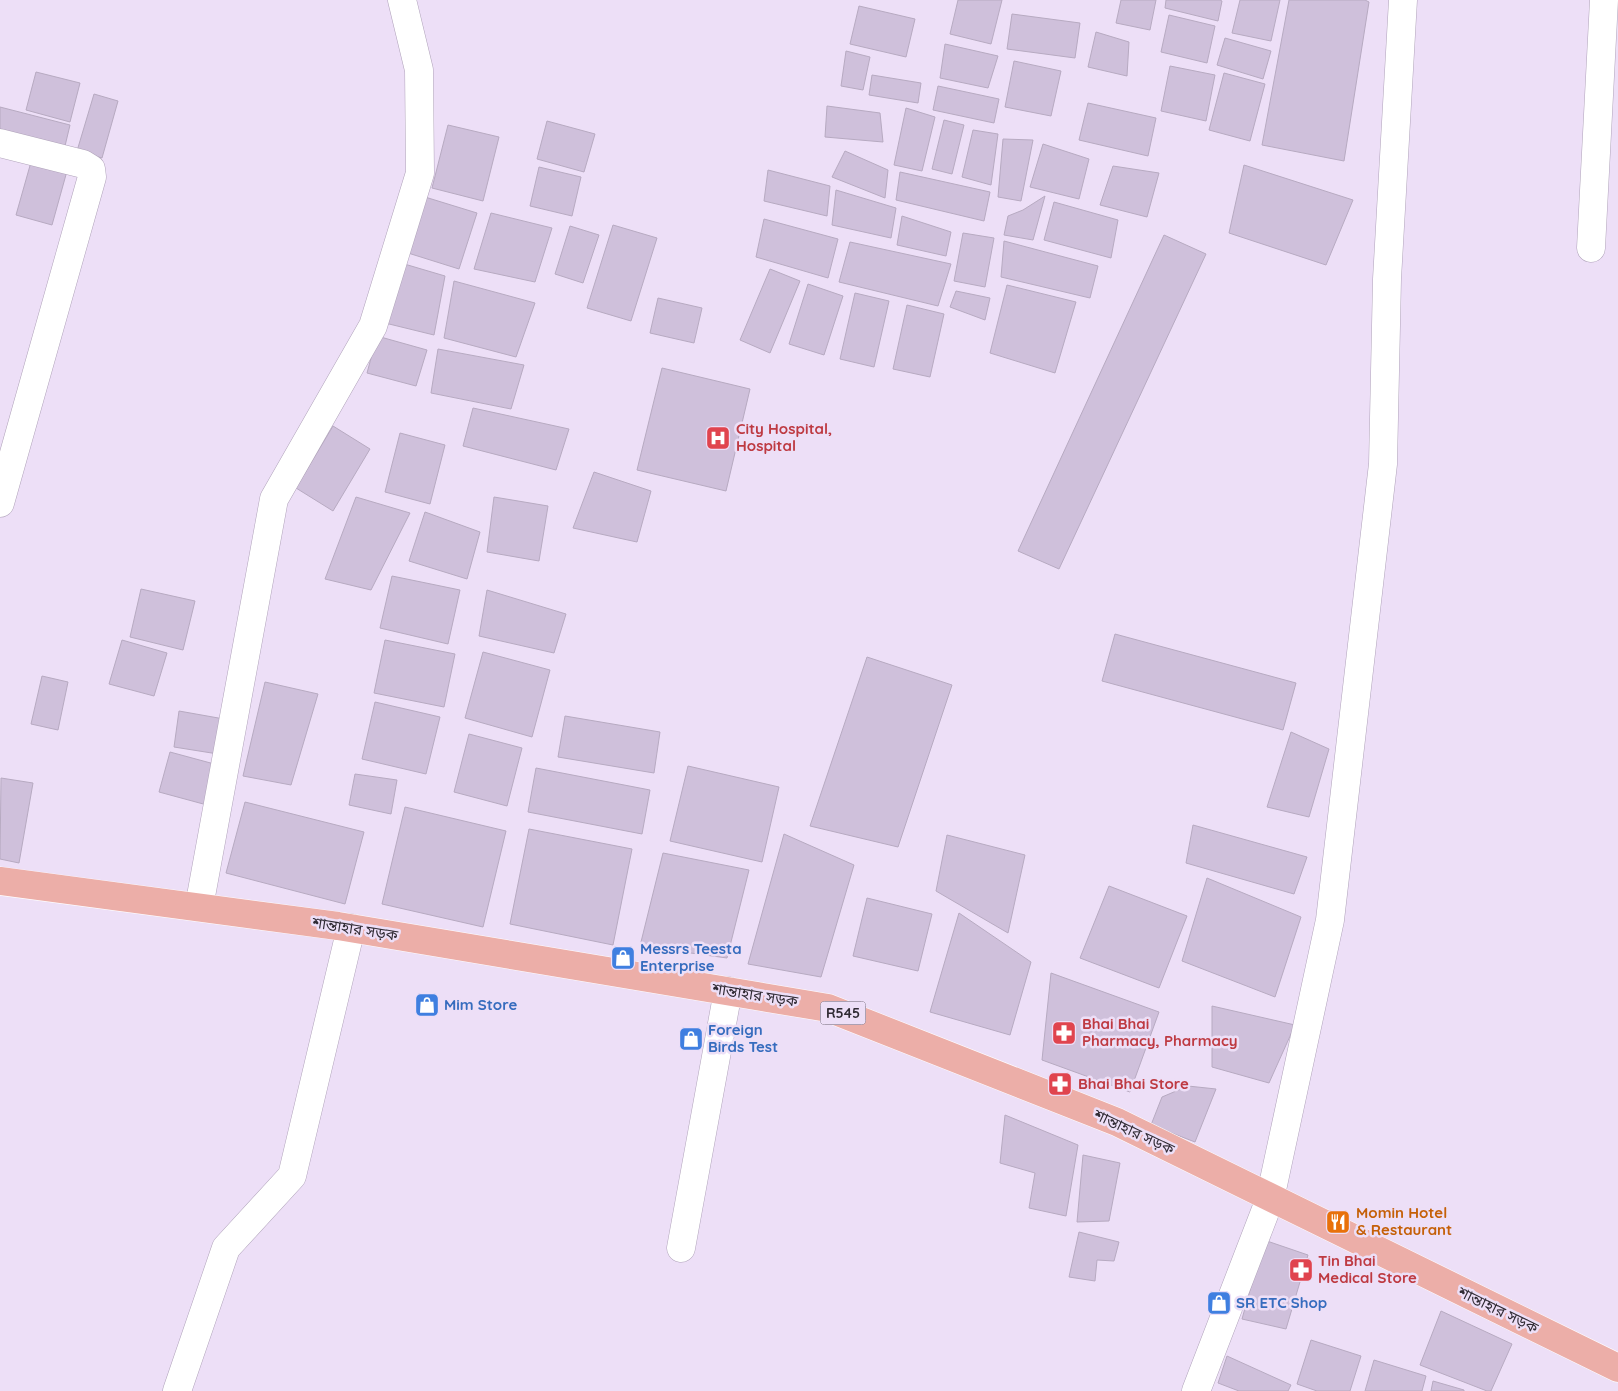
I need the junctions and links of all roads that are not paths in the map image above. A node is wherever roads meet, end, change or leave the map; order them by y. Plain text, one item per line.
1 (402, 0) edge
2 (1403, 0) edge
3 (1604, 0) edge
4 (0, 143) edge
5 (1591, 248) dead end
6 (0, 503) edge
7 (0, 881) edge
8 (199, 907) junction
9 (351, 928) junction
10 (728, 991) junction
11 (1270, 1199) junction
12 (682, 1248) dead end
13 (1618, 1368) edge
14 (177, 1391) edge
15 (1196, 1391) edge

1 - 8 street
2 - 11 street
3 - 5 street
4 - 6 street
7 - 8 main road, শান্তাহার সড়ক / R545
8 - 9 main road, শান্তাহার সড়ক / R545
9 - 10 main road, শান্তাহার সড়ক / R545
9 - 14 street
10 - 11 main road, শান্তাহার সড়ক / R545
10 - 12 street
11 - 13 main road, শান্তাহার সড়ক / R545
11 - 15 street

